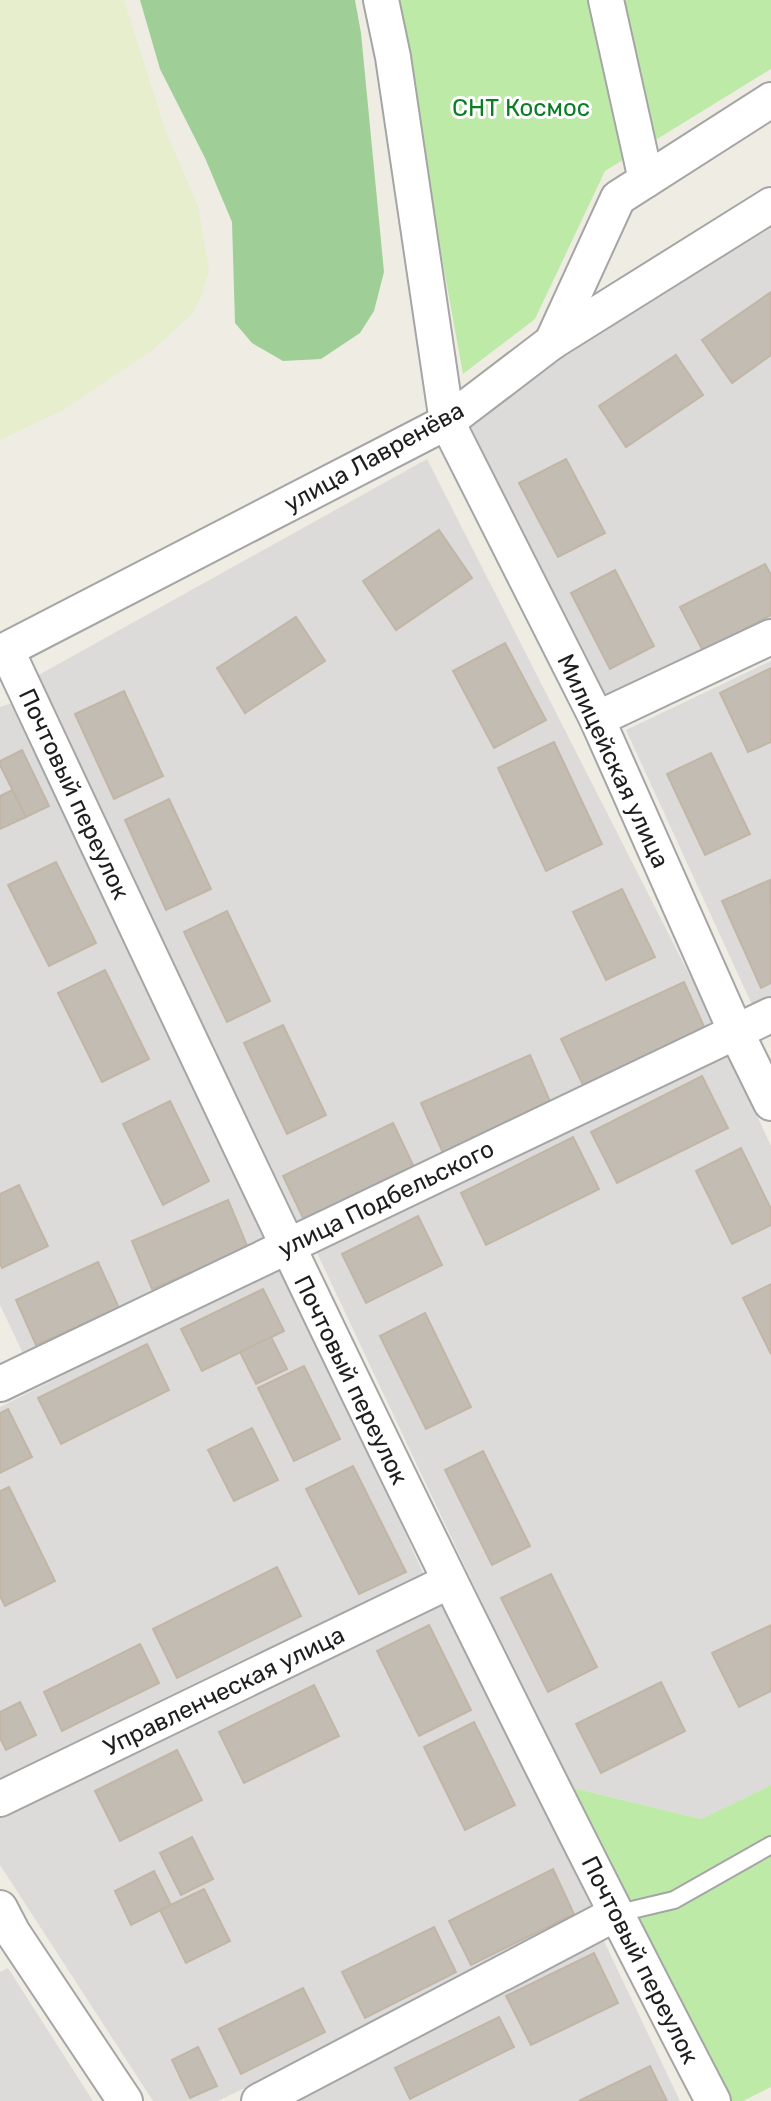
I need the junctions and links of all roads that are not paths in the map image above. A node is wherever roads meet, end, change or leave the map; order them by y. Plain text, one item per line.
1 (381, 0) edge
2 (606, 0) edge
3 (771, 100) edge
4 (646, 180) junction
5 (771, 205) edge
6 (552, 342) junction
7 (447, 422) junction
8 (771, 637) edge
9 (4, 652) edge
10 (597, 719) junction
11 (771, 1015) edge
12 (736, 1032) junction
13 (771, 1103) edge
14 (286, 1247) junction
15 (4, 1372) edge
16 (448, 1582) junction
17 (0, 1799) edge
18 (771, 1845) edge
19 (615, 1914) junction
20 (4, 1928) edge
21 (125, 2101) edge
22 (259, 2101) edge
23 (713, 2101) edge

1 - 7 street, Милицейская улица
2 - 4 street
3 - 4 street
4 - 6 street
5 - 6 street, улица Лавренёва
6 - 7 street, улица Лавренёва
7 - 9 street, улица Лавренёва
7 - 10 street, Милицейская улица
8 - 10 street
9 - 14 street, Почтовый переулок
10 - 12 street, Милицейская улица
11 - 12 street, улица Подбельского
12 - 13 street, Милицейская улица
12 - 14 street, улица Подбельского
14 - 15 street, улица Подбельского
14 - 16 street, Почтовый переулок
16 - 17 street, Управленческая улица
16 - 19 street, Почтовый переулок
18 - 19 lane
19 - 22 street
19 - 23 street, Почтовый переулок
20 - 21 street

